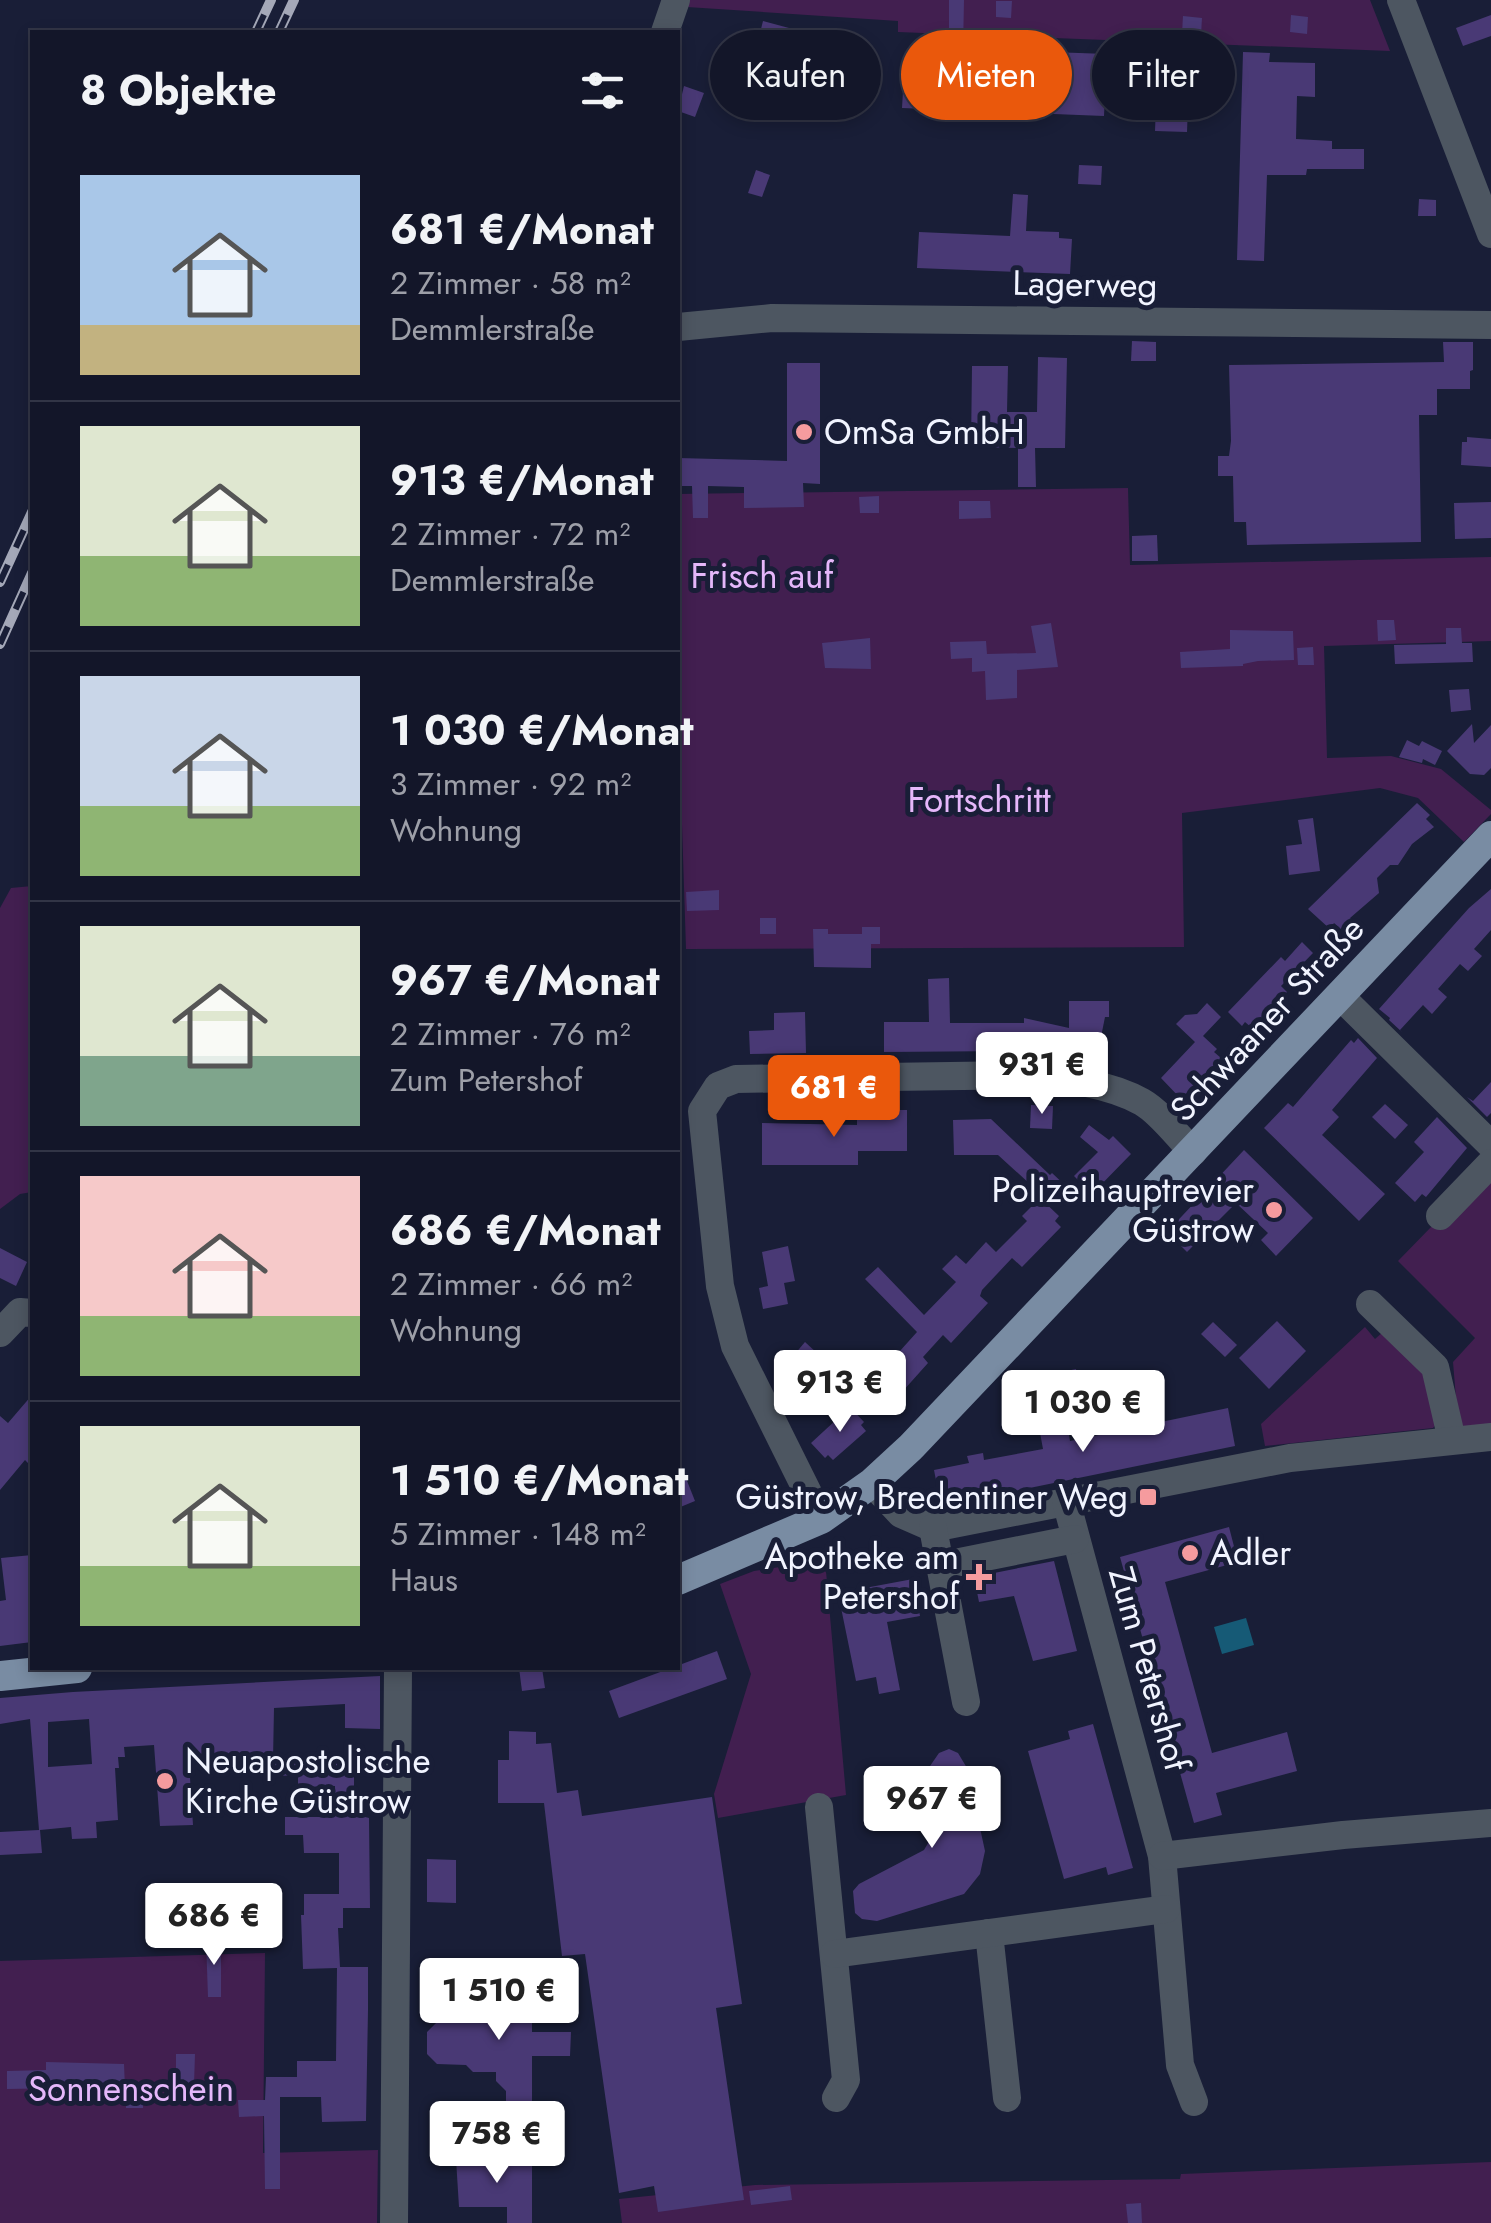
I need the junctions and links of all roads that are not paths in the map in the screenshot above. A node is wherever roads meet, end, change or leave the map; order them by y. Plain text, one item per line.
1 (676, 0) edge
2 (1401, 0) edge
3 (665, 30) edge
4 (1491, 234) edge
5 (1491, 325) edge
6 (680, 326) edge
7 (1491, 836) edge
8 (1340, 996) junction
9 (1491, 1144) edge
10 (1193, 1152) junction
11 (1491, 1164) edge
12 (1440, 1216) dead end
13 (1370, 1304) dead end
14 (30, 1313) edge
15 (0, 1333) edge
16 (1491, 1438) edge
17 (1452, 1440) junction
18 (872, 1482) junction
19 (1066, 1502) junction
20 (821, 1519) junction
21 (934, 1528) junction
22 (1074, 1539) junction
23 (940, 1566) junction
24 (680, 1579) edge
25 (58, 1670) edge
26 (398, 1670) edge
27 (0, 1676) edge
28 (966, 1702) dead end
29 (819, 1807) dead end
30 (1491, 1824) edge
31 (1162, 1856) junction
32 (1166, 1909) junction
33 (989, 1932) junction
34 (834, 1954) junction
35 (836, 2098) dead end
36 (1007, 2098) dead end
37 (1194, 2102) dead end
38 (394, 2223) edge

1 - 3 street
2 - 4 street
5 - 6 street, Lagerweg
7 - 8 main road, Schwaaner Straße
8 - 9 street
8 - 10 main road, Schwaaner Straße
10 - 18 main road, Schwaaner Straße
10 - 20 street
11 - 12 street
13 - 17 street
14 - 15 street
16 - 17 street
17 - 19 street
18 - 20 main road, Schwaaner Straße
18 - 21 street
19 - 21 street
19 - 22 street, Zum Petershof
20 - 24 main road, Schwaaner Straße
21 - 23 street
22 - 23 street
22 - 31 street, Zum Petershof
23 - 28 street
25 - 27 main road
26 - 38 street
29 - 34 street
30 - 31 street
31 - 32 street, Zum Petershof
32 - 33 street
32 - 37 street, Zum Petershof
33 - 34 street
33 - 36 street
34 - 35 street

